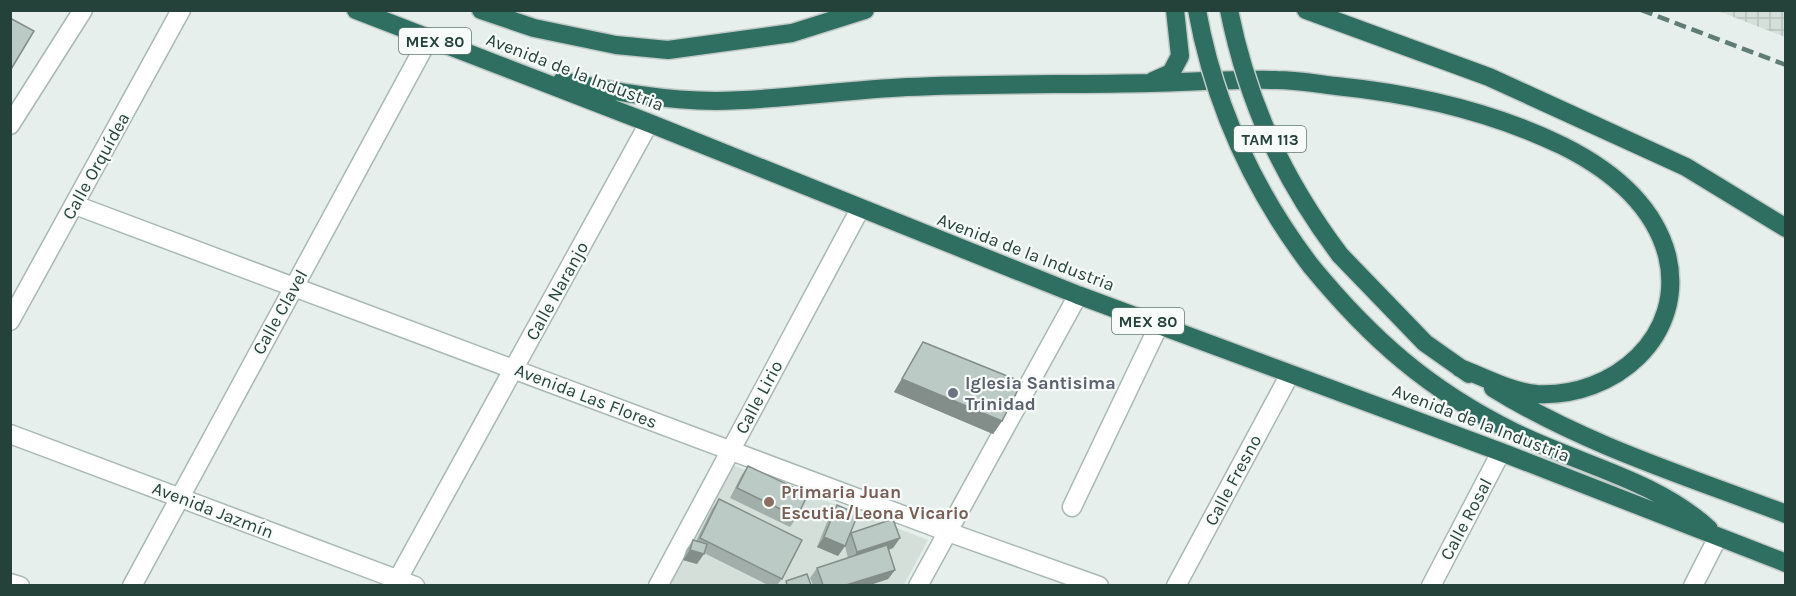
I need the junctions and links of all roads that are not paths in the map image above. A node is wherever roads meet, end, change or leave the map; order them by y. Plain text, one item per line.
1 (83, 10) edge
2 (181, 10) edge
3 (356, 10) edge
4 (481, 10) edge
5 (865, 10) edge
6 (1175, 10) edge
7 (1197, 10) edge
8 (1229, 10) edge
9 (1306, 10) edge
10 (429, 38) junction
11 (513, 71) junction
12 (1149, 83) junction
13 (649, 123) junction
14 (10, 125) edge
15 (75, 205) junction
16 (860, 209) junction
17 (1785, 228) edge
18 (294, 286) junction
19 (1078, 295) junction
20 (10, 321) edge
21 (1159, 325) junction
22 (514, 368) junction
23 (1460, 368) junction
24 (1290, 374) junction
25 (10, 434) edge
26 (731, 450) junction
27 (1501, 452) junction
28 (180, 497) junction
29 (1072, 507) dead end
30 (1785, 514) edge
31 (948, 532) junction
32 (1718, 537) junction
33 (1785, 563) edge
34 (396, 582) edge
35 (10, 583) edge
36 (20, 585) edge
37 (132, 585) edge
38 (415, 585) edge
39 (658, 585) edge
40 (918, 585) edge
41 (1099, 585) edge
42 (1176, 585) edge
43 (1431, 585) edge
44 (1693, 585) edge

1 - 14 street
2 - 15 street, Calle Orquídea
3 - 10 highway, Avenida de la Industria / MEX 80
4 - 5 highway
6 - 12 highway
7 - 32 highway, bridge
8 - 23 highway, TAM 113, bridge
9 - 17 highway
10 - 11 highway, Avenida de la Industria / MEX 80
10 - 18 street, Calle Clavel
11 - 12 highway
11 - 13 highway, Avenida de la Industria / MEX 80
12 - 23 highway
13 - 16 highway, Avenida de la Industria / MEX 80
13 - 22 street, Calle Naranjo
15 - 18 street, Avenida Las Flores
15 - 20 street, Calle Orquídea
16 - 19 highway, Avenida de la Industria / MEX 80
16 - 26 street, Calle Lirio
18 - 22 street, Avenida Las Flores
18 - 28 street, Calle Clavel
19 - 21 highway, Avenida de la Industria / MEX 80
19 - 31 street
21 - 24 highway, Avenida de la Industria / MEX 80
21 - 29 street
22 - 26 street, Avenida Las Flores
22 - 34 street, Calle Naranjo
23 - 30 highway
24 - 27 highway, Avenida de la Industria / MEX 80
24 - 42 street, Calle Fresno
25 - 28 street, Avenida Jazmín
26 - 31 street, Avenida Las Flores
26 - 39 street, Calle Lirio
27 - 32 highway, Avenida de la Industria / MEX 80
27 - 43 street, Calle Rosal
28 - 34 street, Avenida Jazmín
28 - 37 street, Calle Clavel
31 - 40 street
31 - 41 street, Avenida Las Flores
32 - 33 highway, Avenida de la Industria / MEX 80
32 - 44 street
34 - 38 street, Avenida Jazmín
35 - 36 street

